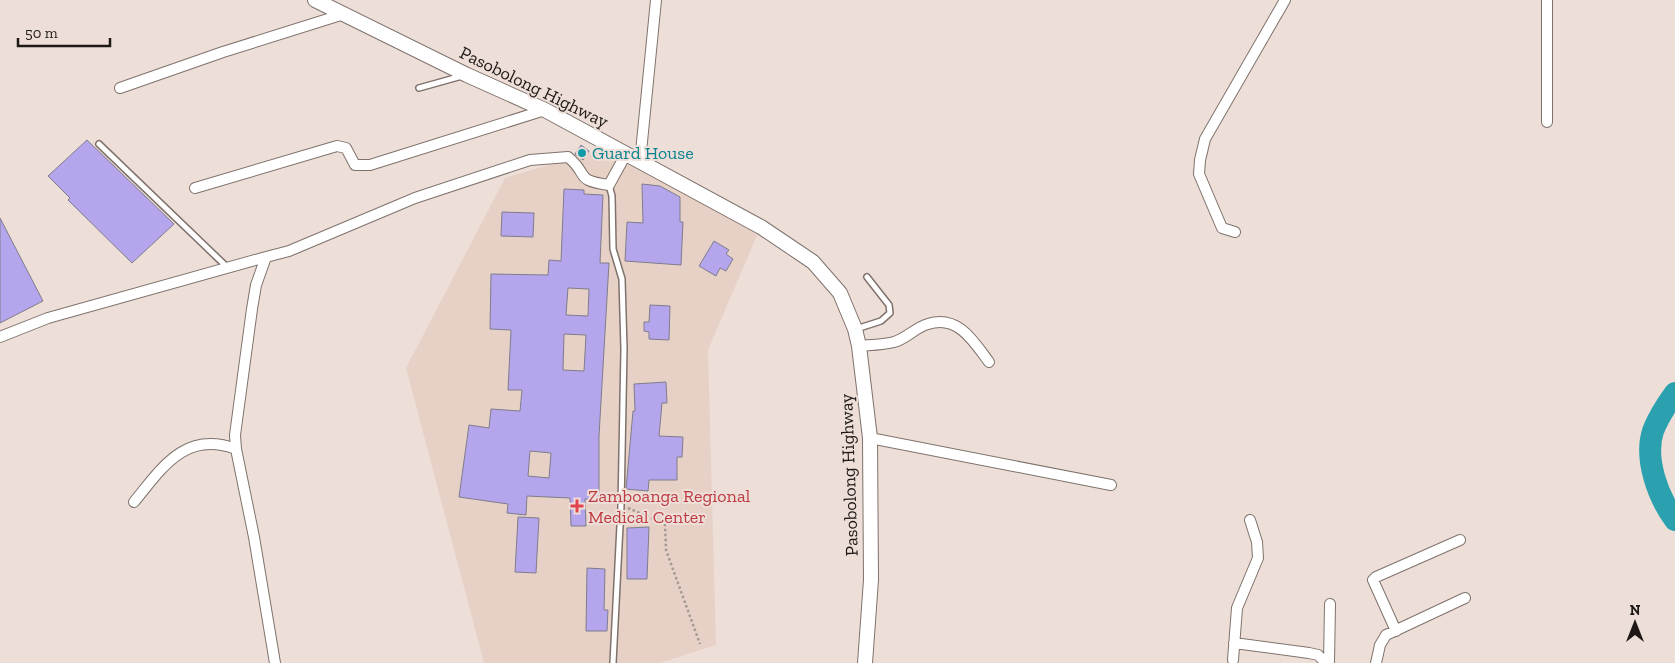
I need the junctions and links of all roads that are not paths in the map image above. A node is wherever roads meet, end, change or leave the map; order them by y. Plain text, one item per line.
1 (315, 0) edge
2 (656, 0) edge
3 (1285, 0) edge
4 (1547, 0) edge
5 (344, 14) junction
6 (467, 75) junction
7 (120, 88) dead end
8 (419, 88) dead end
9 (544, 110) junction
10 (1547, 122) dead end
11 (99, 144) dead end
12 (626, 154) junction
13 (640, 162) junction
14 (609, 185) junction
15 (195, 188) dead end
16 (1235, 232) dead end
17 (266, 257) junction
18 (228, 267) junction
19 (867, 277) dead end
20 (855, 329) junction
21 (0, 337) edge
22 (859, 346) junction
23 (989, 362) dead end
24 (870, 438) junction
25 (236, 449) junction
26 (1111, 485) dead end
27 (134, 502) dead end
28 (1250, 520) dead end
29 (1460, 540) dead end
30 (1465, 598) dead end
31 (1330, 604) dead end
32 (1396, 631) junction
33 (1234, 643) junction
34 (1233, 660) dead end
35 (276, 663) edge
36 (613, 663) edge
37 (865, 663) edge
38 (1328, 663) edge
39 (1376, 663) edge

1 - 5 street, Pasobolong Highway
2 - 13 street
3 - 16 street
4 - 10 street
5 - 6 street, Pasobolong Highway
5 - 7 street
6 - 8 lane
6 - 9 street, Pasobolong Highway
9 - 12 street, Pasobolong Highway
9 - 15 street
11 - 18 lane
12 - 13 street, Pasobolong Highway
12 - 14 street
13 - 20 street, Pasobolong Highway
14 - 17 street
14 - 36 lane
17 - 18 street
17 - 25 street
18 - 21 street
19 - 20 lane
20 - 22 street, Pasobolong Highway
22 - 23 street
22 - 24 street, Pasobolong Highway
24 - 26 street
24 - 37 street, Pasobolong Highway
25 - 27 street
25 - 35 street
28 - 33 street
29 - 32 street
30 - 32 street
31 - 38 street
32 - 39 street
33 - 34 street
33 - 38 street

